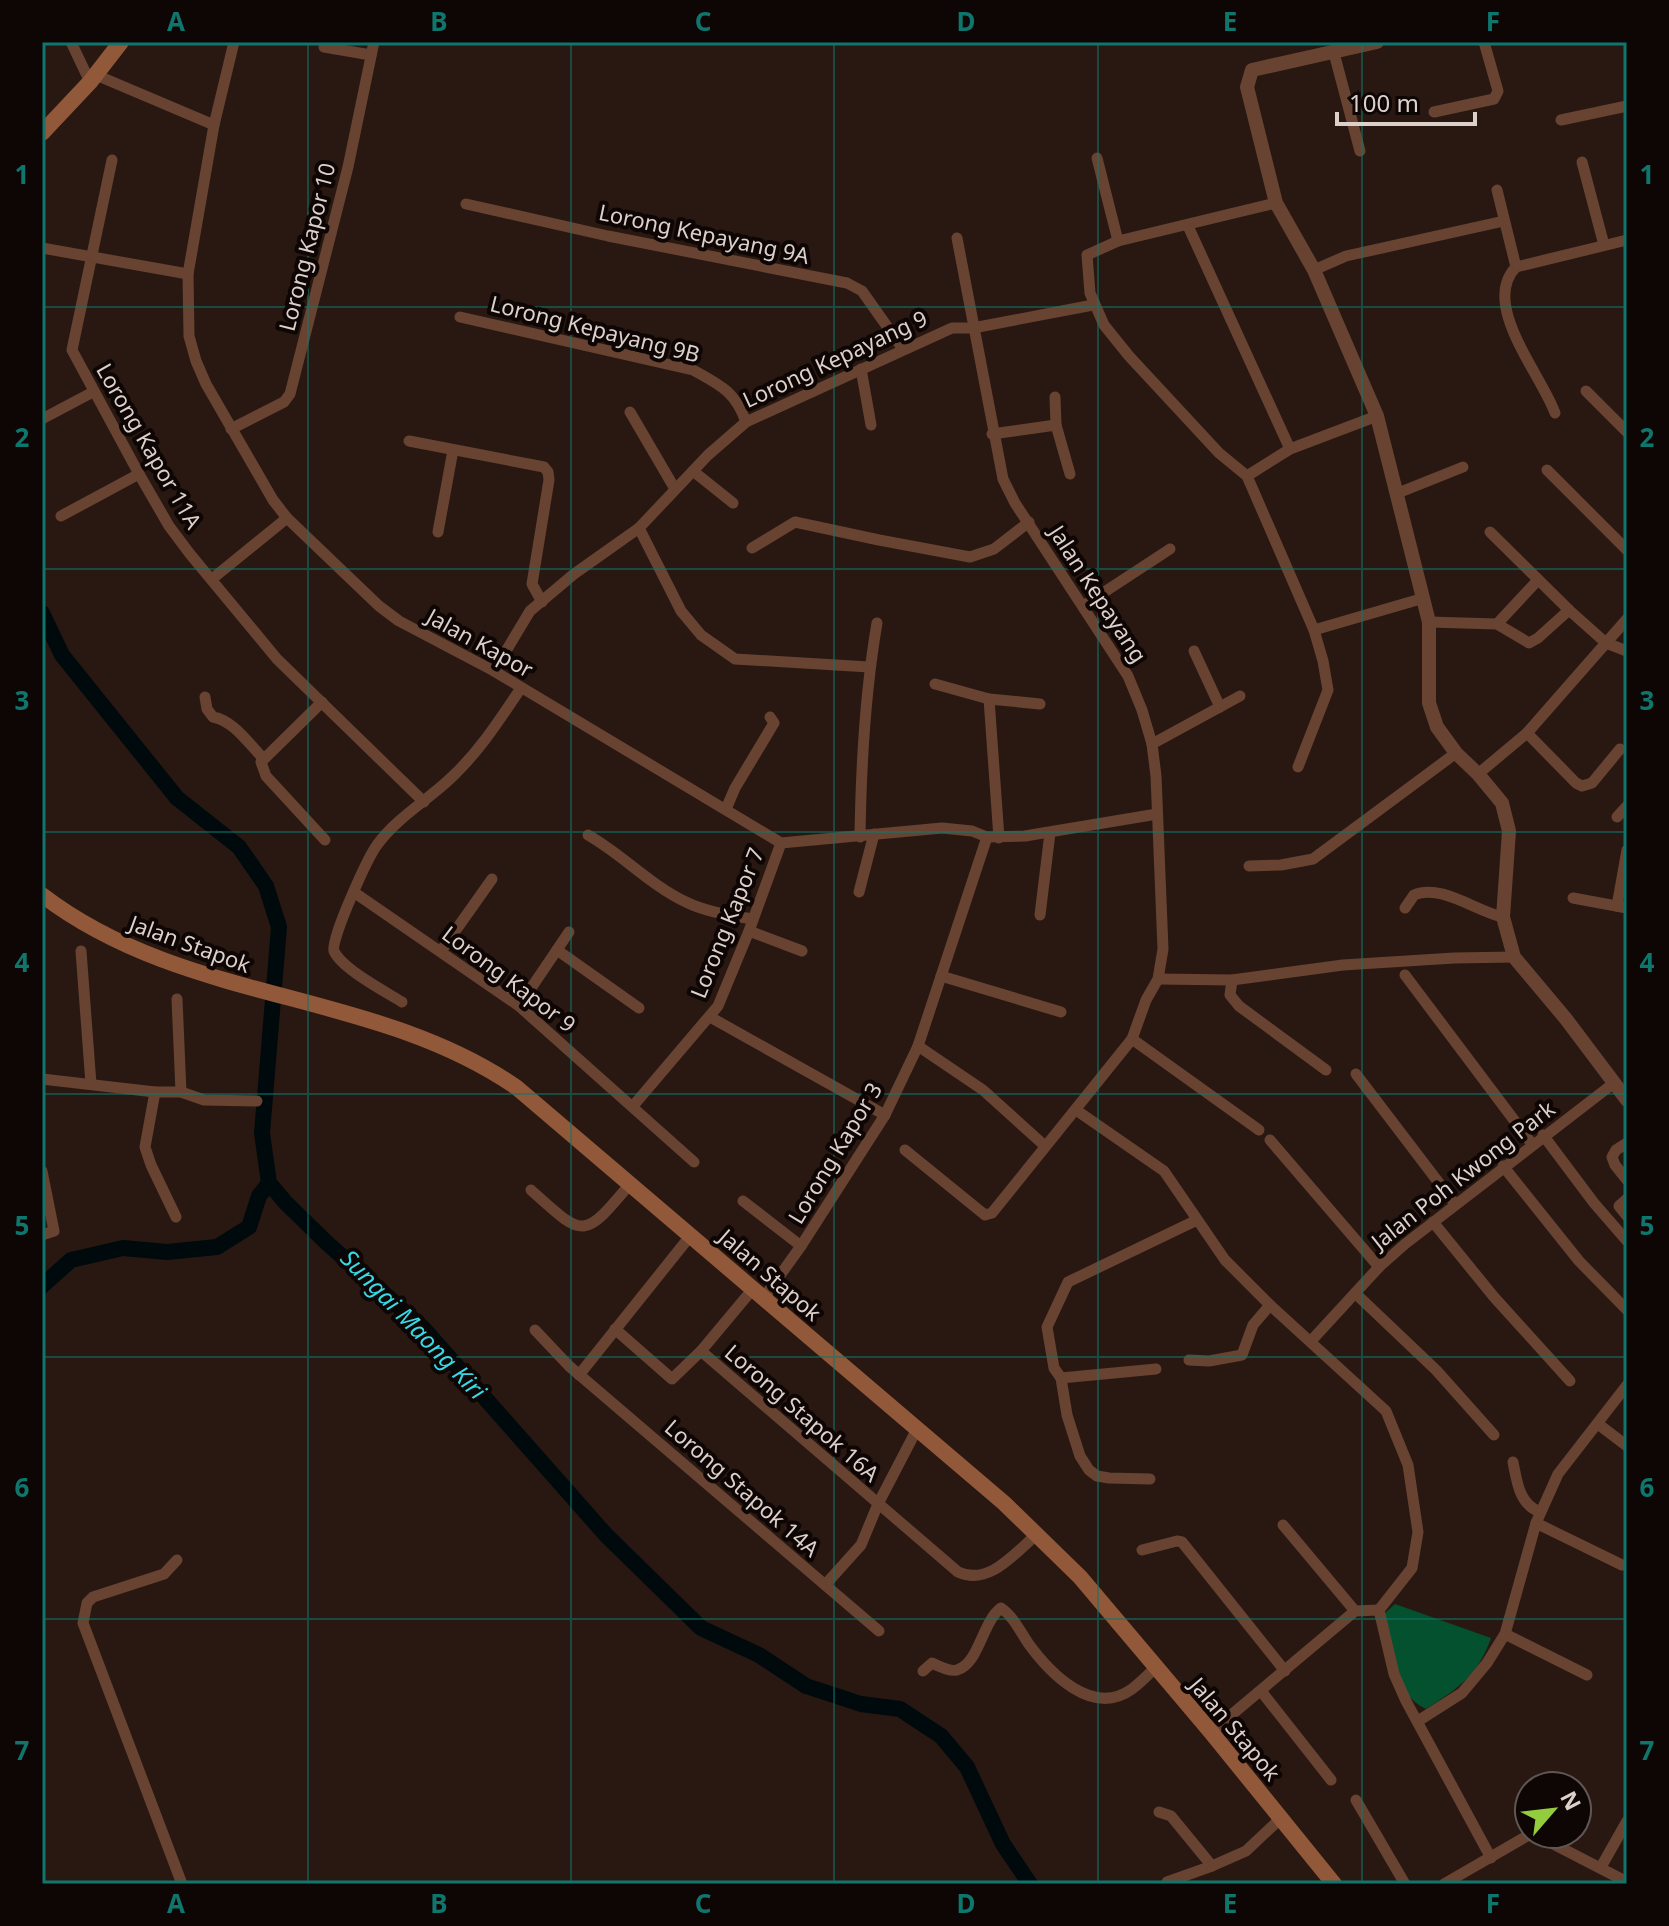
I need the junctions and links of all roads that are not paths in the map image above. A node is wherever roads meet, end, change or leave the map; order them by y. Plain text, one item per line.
1 (71, 42) edge
2 (121, 42) edge
3 (234, 42) edge
4 (374, 42) edge
5 (1377, 42) edge
6 (1484, 42) edge
7 (324, 47) dead end
8 (1334, 53) junction
9 (371, 55) junction
10 (93, 79) junction
11 (1627, 106) edge
12 (1434, 112) dead end
13 (1561, 120) dead end
14 (214, 125) junction
15 (42, 133) edge
16 (1360, 151) dead end
17 (1097, 158) dead end
18 (112, 160) dead end
19 (1582, 162) dead end
20 (1497, 190) dead end
21 (1276, 203) junction
22 (466, 204) dead end
23 (1504, 221) junction
24 (1188, 226) junction
25 (957, 238) dead end
26 (1627, 240) edge
27 (1118, 241) junction
28 (1604, 245) junction
29 (42, 248) edge
30 (92, 257) junction
31 (1516, 267) junction
32 (1314, 270) junction
33 (188, 274) junction
34 (1093, 305) junction
35 (460, 317) dead end
36 (973, 328) junction
37 (903, 349) junction
38 (861, 369) junction
39 (1586, 391) dead end
40 (93, 392) junction
41 (1055, 397) dead end
42 (630, 412) dead end
43 (1555, 413) dead end
44 (1377, 416) junction
45 (42, 419) edge
46 (746, 422) junction
47 (871, 425) dead end
48 (1056, 425) junction
49 (231, 429) junction
50 (1627, 432) edge
51 (992, 434) junction
52 (409, 441) dead end
53 (1290, 449) junction
54 (453, 450) junction
55 (1463, 467) dead end
56 (1547, 470) dead end
57 (693, 471) junction
58 (139, 474) junction
59 (1070, 474) dead end
60 (1247, 476) junction
61 (675, 489) junction
62 (1398, 493) junction
63 (733, 503) dead end
64 (61, 516) dead end
65 (287, 518) junction
66 (1029, 522) junction
67 (639, 528) junction
68 (438, 532) dead end
69 (1490, 532) dead end
70 (752, 548) dead end
71 (1170, 549) dead end
72 (1627, 550) edge
73 (212, 579) junction
74 (1538, 580) junction
75 (1424, 598) junction
76 (542, 602) junction
77 (1083, 606) junction
78 (1569, 610) junction
79 (1627, 619) edge
80 (1429, 622) junction
81 (877, 623) dead end
82 (1497, 624) junction
83 (1314, 630) junction
84 (1606, 643) junction
85 (1194, 651) dead end
86 (1627, 651) edge
87 (869, 667) junction
88 (494, 671) junction
89 (935, 684) dead end
90 (521, 688) junction
91 (1240, 696) dead end
92 (205, 697) dead end
93 (989, 699) junction
94 (322, 702) junction
95 (1040, 704) dead end
96 (1220, 707) junction
97 (770, 717) dead end
98 (1527, 733) junction
99 (1152, 744) junction
100 (1620, 749) dead end
101 (1456, 753) junction
102 (263, 758) junction
103 (1298, 767) dead end
104 (1478, 774) junction
105 (424, 802) junction
106 (1627, 806) edge
107 (726, 809) junction
108 (1157, 814) junction
109 (1617, 817) dead end
110 (1050, 833) junction
111 (874, 834) junction
112 (588, 835) dead end
113 (860, 837) junction
114 (993, 838) junction
115 (325, 840) dead end
116 (781, 843) junction
117 (1627, 850) edge
118 (1249, 866) dead end
119 (492, 879) dead end
120 (859, 892) dead end
121 (355, 893) junction
122 (42, 895) edge
123 (1573, 898) dead end
124 (1622, 907) edge
125 (1405, 908) dead end
126 (1040, 915) dead end
127 (1503, 917) junction
128 (751, 925) junction
129 (569, 932) dead end
130 (557, 950) junction
131 (81, 951) dead end
132 (441, 951) junction
133 (802, 951) dead end
134 (1514, 957) junction
135 (1405, 975) dead end
136 (941, 976) junction
137 (1158, 979) junction
138 (1232, 980) junction
139 (177, 999) dead end
140 (402, 1002) dead end
141 (519, 1006) junction
142 (639, 1008) dead end
143 (1061, 1012) dead end
144 (710, 1017) junction
145 (1132, 1039) junction
146 (918, 1046) junction
147 (1326, 1070) dead end
148 (1356, 1074) dead end
149 (42, 1079) edge
150 (91, 1084) junction
151 (155, 1092) junction
152 (181, 1092) junction
153 (1623, 1093) edge
154 (257, 1101) dead end
155 (633, 1106) junction
156 (1076, 1110) junction
157 (885, 1115) junction
158 (1259, 1130) dead end
159 (1543, 1135) junction
160 (1270, 1140) dead end
161 (1627, 1143) edge
162 (1532, 1144) junction
163 (1045, 1146) junction
164 (905, 1150) dead end
165 (694, 1162) dead end
166 (1503, 1166) junction
167 (42, 1171) edge
168 (1627, 1180) edge
169 (630, 1184) junction
170 (531, 1190) dead end
171 (743, 1201) dead end
172 (1455, 1204) junction
173 (1624, 1207) edge
174 (176, 1217) dead end
175 (1606, 1217) junction
176 (1197, 1220) junction
177 (1433, 1222) junction
178 (42, 1235) edge
179 (691, 1235) junction
180 (1627, 1241) edge
181 (801, 1246) junction
182 (1379, 1267) junction
183 (1355, 1293) junction
184 (758, 1295) junction
185 (1270, 1305) junction
186 (1627, 1310) edge
187 (615, 1329) junction
188 (535, 1330) dead end
189 (1311, 1341) junction
190 (701, 1351) junction
191 (1189, 1360) dead end
192 (1156, 1369) dead end
193 (579, 1375) junction
194 (1061, 1378) junction
195 (1570, 1381) dead end
196 (1627, 1385) edge
197 (1598, 1424) junction
198 (917, 1429) junction
199 (1494, 1435) dead end
200 (1627, 1446) edge
201 (1513, 1462) dead end
202 (1150, 1479) dead end
203 (878, 1504) junction
204 (1538, 1517) junction
205 (1283, 1525) dead end
206 (1036, 1535) junction
207 (1142, 1550) dead end
208 (177, 1560) dead end
209 (1622, 1565) dead end
210 (825, 1585) junction
211 (1379, 1610) junction
212 (1355, 1611) junction
213 (879, 1631) dead end
214 (1505, 1634) junction
215 (1155, 1668) junction
216 (923, 1671) dead end
217 (1285, 1671) junction
218 (1587, 1675) dead end
219 (1261, 1691) junction
220 (1418, 1721) junction
221 (1211, 1732) junction
222 (1331, 1780) dead end
223 (1356, 1800) dead end
224 (1159, 1812) dead end
225 (1281, 1818) junction
226 (1627, 1821) edge
227 (1491, 1858) junction
228 (1212, 1866) junction
229 (1601, 1867) junction
230 (1167, 1882) edge
231 (1627, 1882) edge
232 (182, 1884) edge
233 (1334, 1884) edge
234 (1405, 1884) edge
235 (1444, 1884) edge

1 - 10 street
2 - 10 main road
3 - 14 street, Jalan Kapor
4 - 9 street, Lorong Kapor 10
5 - 8 street
6 - 12 street
7 - 9 street
8 - 16 street
8 - 21 street
9 - 49 street, Lorong Kapor 10
10 - 14 street
10 - 15 main road
11 - 13 street
14 - 33 street, Jalan Kapor
17 - 27 street
18 - 30 street, Lorong Kapor 11A
19 - 28 street
20 - 23 street
21 - 24 street
21 - 32 street
22 - 37 street, Lorong Kepayang 9A
23 - 31 street
23 - 32 street
24 - 27 street
24 - 53 street
25 - 36 street, Jalan Kepayang
26 - 28 street
27 - 34 street
28 - 31 street
29 - 30 street
30 - 33 street
30 - 40 street, Lorong Kapor 11A
31 - 43 street
32 - 44 street
33 - 49 street, Jalan Kapor
34 - 36 street, Lorong Kepayang 9
34 - 60 street
35 - 46 street, Lorong Kepayang 9B
36 - 37 street, Lorong Kepayang 9
36 - 51 street, Jalan Kepayang
37 - 38 street, Lorong Kepayang 9
38 - 46 street, Lorong Kepayang 9
38 - 47 street
39 - 50 street
40 - 45 street
40 - 58 street, Lorong Kapor 11A
41 - 48 street
42 - 61 street
44 - 53 street
44 - 62 street
46 - 57 street, Lorong Kepayang 9
48 - 51 street
48 - 59 street
49 - 65 street, Jalan Kapor
51 - 66 street, Jalan Kepayang
52 - 54 street
53 - 60 street
54 - 68 street
54 - 76 street
55 - 62 street
56 - 72 street
57 - 61 street, Lorong Kepayang 9
57 - 63 street
58 - 64 street
58 - 73 street, Lorong Kapor 11A
60 - 83 street
61 - 67 street, Lorong Kepayang 9
62 - 75 street
65 - 73 street
65 - 88 street, Jalan Kapor
66 - 70 street
66 - 77 street, Jalan Kepayang
67 - 76 street, Lorong Kepayang 9
67 - 87 street
69 - 74 street
71 - 77 street
73 - 94 street, Lorong Kapor 11A
74 - 78 street
74 - 82 street
75 - 80 street
75 - 83 street
76 - 88 street, Lorong Kepayang 9
77 - 99 street, Jalan Kepayang
78 - 82 street
78 - 84 street
79 - 84 street
80 - 82 street
80 - 101 street
81 - 87 street
83 - 103 street
84 - 86 street
84 - 98 street
85 - 96 street
87 - 113 street
88 - 90 street, Jalan Kapor
89 - 93 street
90 - 105 street
90 - 107 street, Jalan Kapor
91 - 96 street
92 - 102 street
93 - 95 street
93 - 114 street
94 - 102 street
94 - 105 street, Lorong Kapor 11A
96 - 99 street
97 - 107 street
98 - 100 street
98 - 104 street
99 - 108 street, Jalan Kepayang
101 - 104 street
101 - 118 street
102 - 115 street
104 - 127 street
105 - 121 street
106 - 109 street
107 - 116 street, Jalan Kapor
108 - 110 street
108 - 137 street, Jalan Kepayang
110 - 114 street
110 - 126 street
111 - 113 street
111 - 114 street
111 - 120 street
112 - 128 street
113 - 116 street
114 - 136 street, Lorong Kapor 3
116 - 128 street, Lorong Kapor 7
117 - 124 street
119 - 132 street
121 - 132 street, Lorong Kapor 9
121 - 140 street
122 - 169 main road, Jalan Stapok
123 - 124 street
125 - 127 street
127 - 134 street
128 - 133 street
128 - 144 street, Lorong Kapor 7
129 - 130 street
130 - 141 street
130 - 142 street
131 - 150 street
132 - 141 street, Lorong Kapor 9
134 - 138 street
134 - 153 street
135 - 162 street
136 - 143 street
136 - 146 street, Lorong Kapor 3
137 - 138 street
137 - 145 street, Jalan Kepayang
138 - 147 street
139 - 152 street
141 - 155 street, Lorong Kapor 9
144 - 155 street, Lorong Kapor 7
144 - 157 street
145 - 156 street, Jalan Kepayang
145 - 158 street
146 - 157 street, Lorong Kapor 3
146 - 163 street
148 - 172 street
149 - 150 street
150 - 151 street
151 - 152 street
151 - 174 street
152 - 154 street
153 - 159 street, Jalan Poh Kwong Park
155 - 165 street, Lorong Kapor 9
156 - 163 street, Jalan Kepayang
156 - 176 street
157 - 181 street, Lorong Kapor 3
159 - 162 street, Jalan Poh Kwong Park
159 - 175 street
160 - 182 street
161 - 168 street
162 - 166 street, Jalan Poh Kwong Park
163 - 164 street, Jalan Kepayang
166 - 172 street, Jalan Poh Kwong Park
166 - 186 street
167 - 178 street
169 - 170 street
169 - 179 main road, Jalan Stapok
171 - 181 street
172 - 177 street, Jalan Poh Kwong Park
173 - 175 street
175 - 180 street
176 - 185 street
176 - 194 street
177 - 182 street, Jalan Poh Kwong Park
177 - 195 street
179 - 184 main road, Jalan Stapok
179 - 187 street
181 - 184 street, Lorong Kapor 3
182 - 183 street, Jalan Poh Kwong Park
183 - 189 street, Jalan Poh Kwong Park
183 - 199 street
184 - 190 street, Lorong Kapor 3
184 - 198 main road, Jalan Stapok
185 - 189 street
185 - 191 street
187 - 190 street, Lorong Kapor 3
187 - 193 street
188 - 193 street, Lorong Stapok 14A
189 - 211 street
190 - 203 street, Lorong Stapok 16A
192 - 194 street
193 - 210 street, Lorong Stapok 14A
194 - 202 street
196 - 197 street
197 - 200 street
197 - 204 street
198 - 203 street
198 - 206 main road, Jalan Stapok
201 - 204 street
203 - 206 street, Lorong Stapok 16A
203 - 210 street
204 - 209 street
204 - 214 street
205 - 212 street
206 - 215 main road, Jalan Stapok
207 - 217 street
208 - 232 street
210 - 213 street, Lorong Stapok 14A
211 - 212 street
211 - 220 street
212 - 217 street
214 - 218 street
214 - 220 street
215 - 216 street
215 - 221 main road, Jalan Stapok
217 - 219 street
219 - 221 street
219 - 222 street
220 - 227 street
221 - 225 main road, Jalan Stapok
223 - 234 street
224 - 228 street
225 - 228 street
225 - 233 main road, Jalan Stapok
226 - 229 street
227 - 229 street
227 - 235 street
228 - 230 street
229 - 231 street

